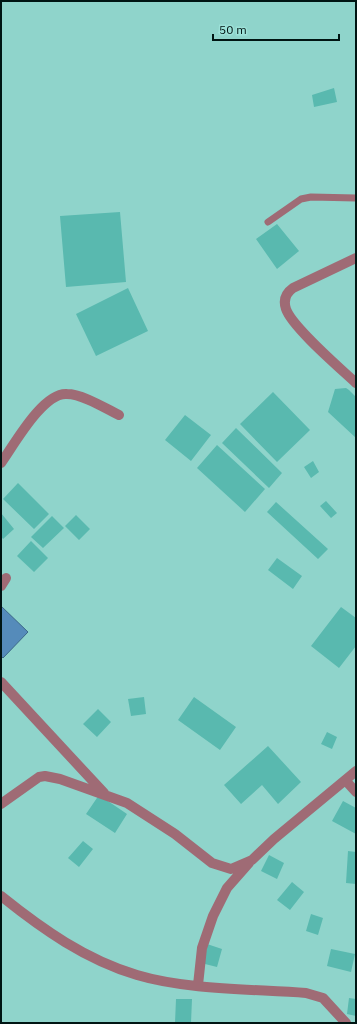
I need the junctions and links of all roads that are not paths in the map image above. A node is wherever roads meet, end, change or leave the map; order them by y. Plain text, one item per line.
1 (356, 198) edge
2 (268, 222) dead end
3 (356, 258) edge
4 (356, 383) edge
5 (119, 415) dead end
6 (1, 463) edge
7 (1, 682) edge
8 (356, 771) edge
9 (346, 781) junction
10 (356, 792) edge
11 (105, 795) junction
12 (1, 804) edge
13 (252, 860) junction
14 (1, 896) edge
15 (198, 985) junction
16 (346, 1023) edge

1 - 2 lane
3 - 4 street
5 - 6 street
7 - 11 street
8 - 9 street
9 - 10 street
9 - 13 street
11 - 12 street
11 - 13 street
13 - 15 street
14 - 15 street
15 - 16 street

